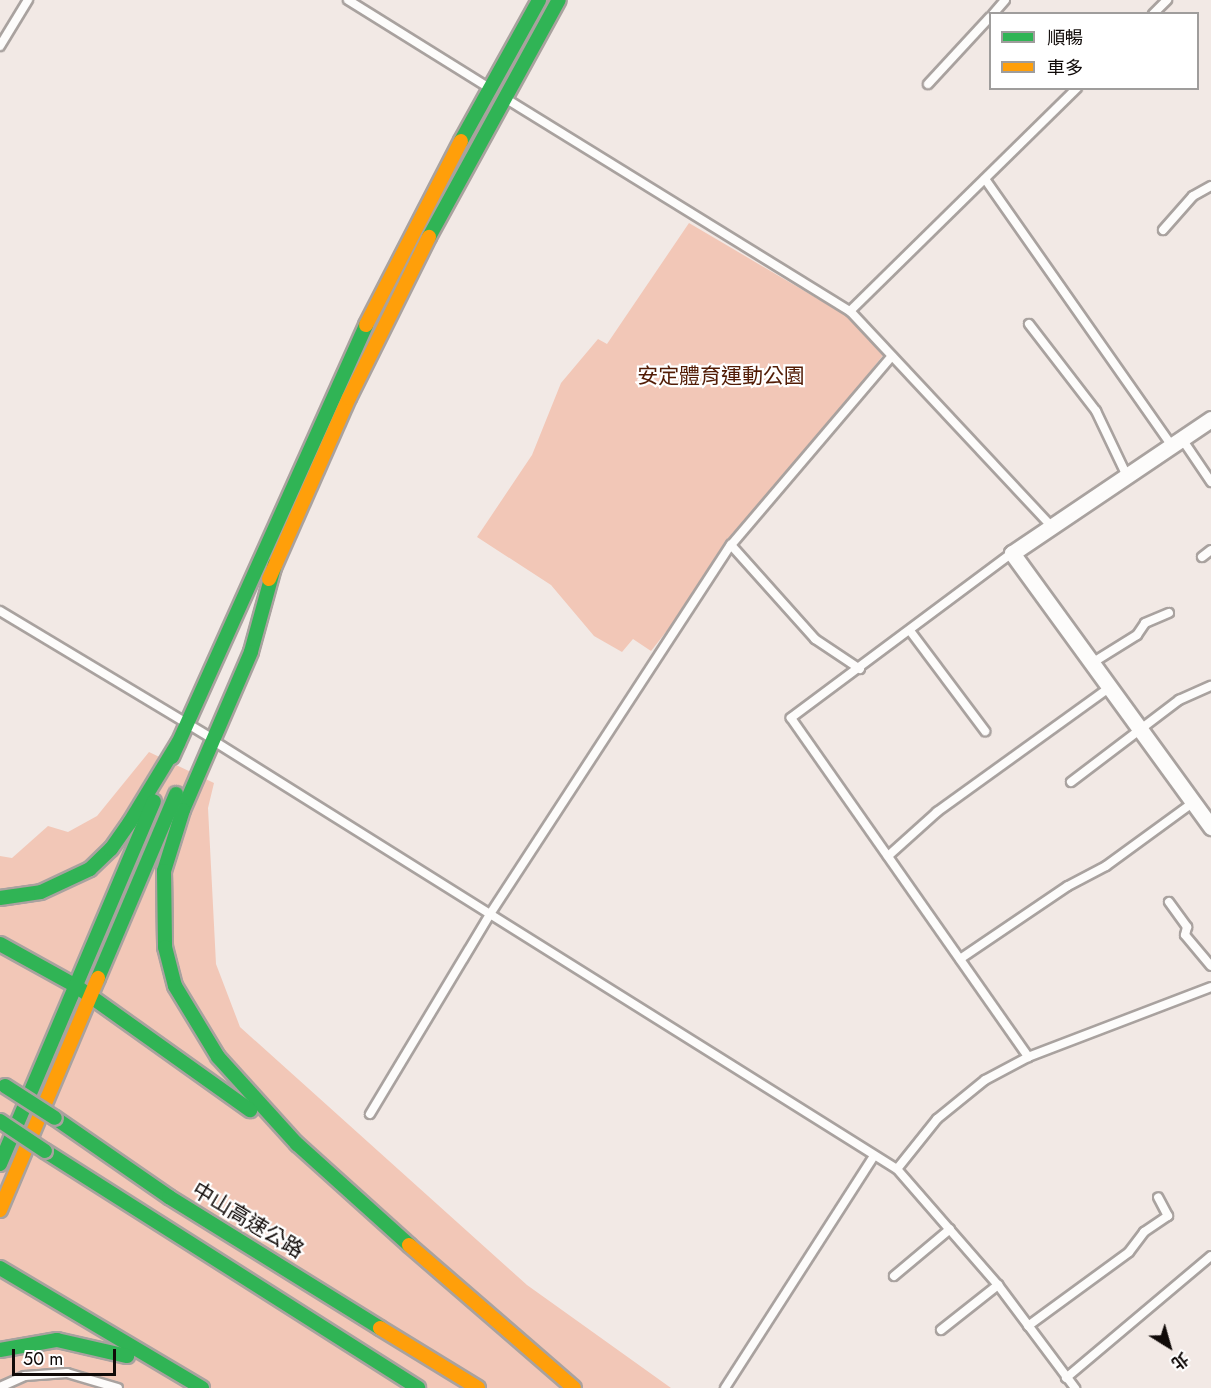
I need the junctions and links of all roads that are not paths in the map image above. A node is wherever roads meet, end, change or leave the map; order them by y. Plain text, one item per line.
1 (28, 0) edge
2 (348, 0) edge
3 (539, 0) edge
4 (559, 0) edge
5 (1005, 0) edge
6 (1167, 0) edge
7 (995, 12) edge
8 (1155, 12) edge
9 (989, 18) edge
10 (0, 46) edge
11 (928, 84) dead end
12 (488, 88) junction
13 (1075, 90) edge
14 (503, 96) junction
15 (985, 178) junction
16 (1211, 186) edge
17 (1163, 230) dead end
18 (850, 311) junction
19 (1029, 324) dead end
20 (892, 356) junction
21 (1211, 420) edge
22 (1177, 443) junction
23 (1126, 476) junction
24 (1211, 482) edge
25 (1050, 525) junction
26 (730, 545) junction
27 (1211, 550) edge
28 (1012, 553) junction
29 (1202, 557) dead end
30 (0, 611) edge
31 (1169, 613) dead end
32 (911, 632) junction
33 (1092, 663) junction
34 (860, 669) junction
35 (1211, 686) edge
36 (1110, 687) junction
37 (186, 724) junction
38 (985, 731) dead end
39 (1141, 731) junction
40 (209, 736) junction
41 (178, 743) junction
42 (1071, 782) dead end
43 (1204, 814) edge
44 (888, 856) junction
45 (0, 898) edge
46 (1168, 902) dead end
47 (490, 914) junction
48 (0, 944) edge
49 (960, 959) junction
50 (1211, 966) edge
51 (76, 986) junction
52 (1211, 987) edge
53 (91, 996) junction
54 (1028, 1057) junction
55 (3, 1084) edge
56 (370, 1114) dead end
57 (0, 1121) edge
58 (297, 1144) junction
59 (874, 1156) junction
60 (0, 1164) edge
61 (897, 1169) junction
62 (1158, 1197) dead end
63 (0, 1210) edge
64 (950, 1228) junction
65 (1211, 1256) edge
66 (0, 1268) edge
67 (894, 1276) dead end
68 (998, 1285) junction
69 (1028, 1326) junction
70 (941, 1330) dead end
71 (0, 1350) edge
72 (178, 1376) junction
73 (1066, 1378) junction
74 (0, 1387) edge
75 (118, 1388) edge
76 (202, 1388) edge
77 (418, 1388) edge
78 (478, 1388) edge
79 (574, 1388) edge
80 (725, 1388) edge
81 (1075, 1388) edge

1 - 10 lane
2 - 12 lane
3 - 12 main road
4 - 14 main road
5 - 7 lane
6 - 8 lane
9 - 11 lane
12 - 14 lane
12 - 37 main road
13 - 15 lane
14 - 18 lane
14 - 40 main road
15 - 18 lane
15 - 22 lane
16 - 17 lane
18 - 20 lane
19 - 23 lane
20 - 25 lane
20 - 26 lane
21 - 22 street
22 - 23 street
22 - 24 lane
23 - 25 street
25 - 28 street
26 - 34 lane
26 - 47 lane
27 - 29 lane
28 - 32 lane
28 - 33 street
30 - 37 lane
31 - 33 lane
32 - 34 lane
32 - 38 lane
33 - 36 street
34 - 44 lane
35 - 39 lane
36 - 39 street
36 - 44 lane
37 - 40 lane
37 - 41 main road
39 - 42 lane
39 - 43 street
40 - 47 lane
40 - 53 main road
40 - 58 main road
41 - 45 main road
41 - 51 main road
43 - 49 lane
44 - 49 lane
46 - 50 lane
47 - 56 lane
47 - 59 lane
48 - 51 main road
49 - 54 lane
51 - 53 main road
51 - 60 main road
52 - 54 lane
53 - 58 main road
53 - 63 main road
54 - 61 lane
55 - 78 main road, 中山高速公路, bridge
57 - 77 main road, bridge
58 - 79 main road
59 - 61 lane
59 - 80 lane
61 - 64 lane
62 - 69 lane
64 - 67 lane
64 - 68 lane
65 - 73 lane
66 - 72 main road
68 - 69 lane
68 - 70 lane
69 - 73 lane
71 - 72 main road
72 - 76 main road
73 - 81 lane
74 - 75 lane

